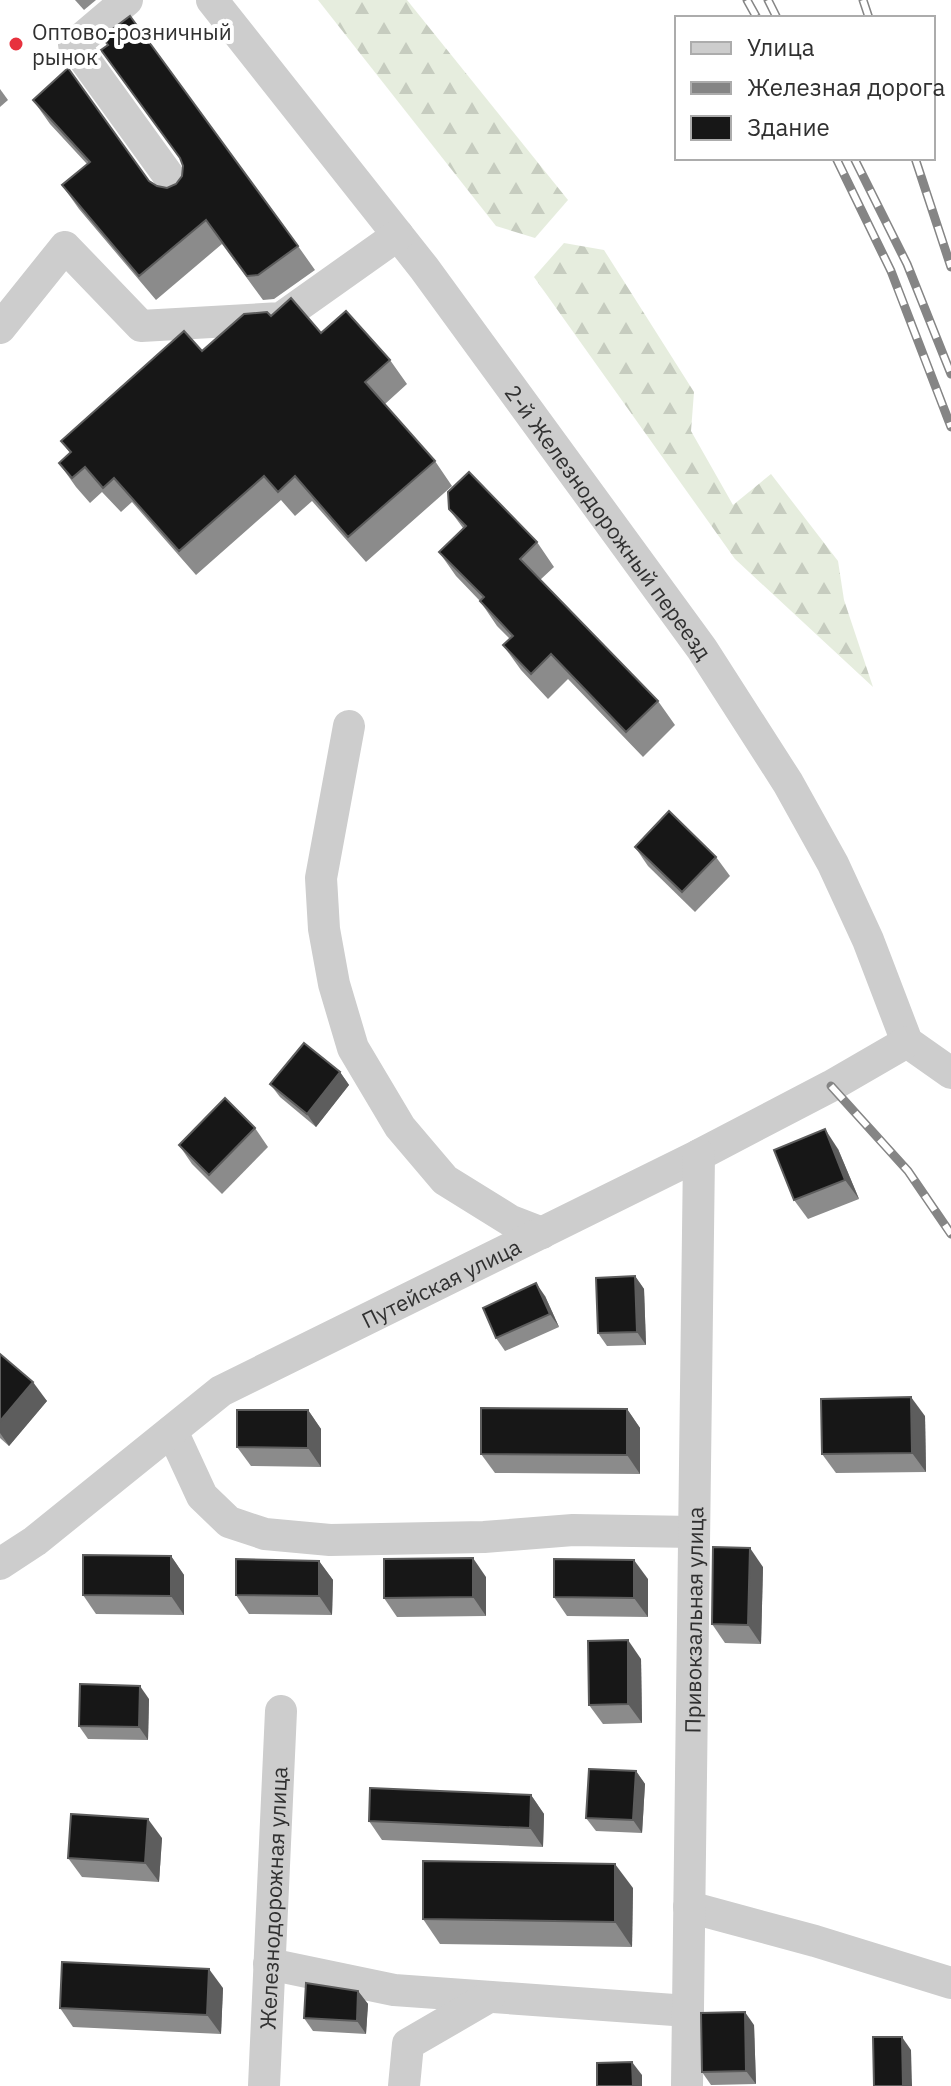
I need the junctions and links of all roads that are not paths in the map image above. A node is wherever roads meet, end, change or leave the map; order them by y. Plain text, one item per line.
1 (127, 0) edge
2 (212, 0) edge
3 (181, 193) edge
4 (398, 235) junction
5 (0, 328) edge
6 (349, 726) dead end
7 (907, 1042) junction
8 (951, 1073) edge
9 (699, 1155) junction
10 (542, 1233) junction
11 (172, 1431) junction
12 (694, 1532) junction
13 (0, 1564) edge
14 (281, 1711) dead end
15 (689, 1907) junction
16 (269, 1964) junction
17 (951, 1983) edge
18 (489, 1997) junction
19 (688, 2011) junction
20 (264, 2086) edge
21 (404, 2086) edge
22 (687, 2086) edge

1 - 3 street
2 - 4 street, 2-й Железнодорожный переезд
4 - 5 street
4 - 7 street, 2-й Железнодорожный переезд
6 - 10 street
7 - 8 street
7 - 9 street, Путейская улица
9 - 10 street, Путейская улица
9 - 12 street, Привокзальная улица
10 - 11 street, Путейская улица
11 - 12 street
11 - 13 street, Путейская улица
12 - 15 street, Привокзальная улица
14 - 16 street, Железнодорожная улица
15 - 17 street
15 - 19 street, Привокзальная улица
16 - 18 street
16 - 20 street, Железнодорожная улица
18 - 19 street
18 - 21 street
19 - 22 street, Привокзальная улица

